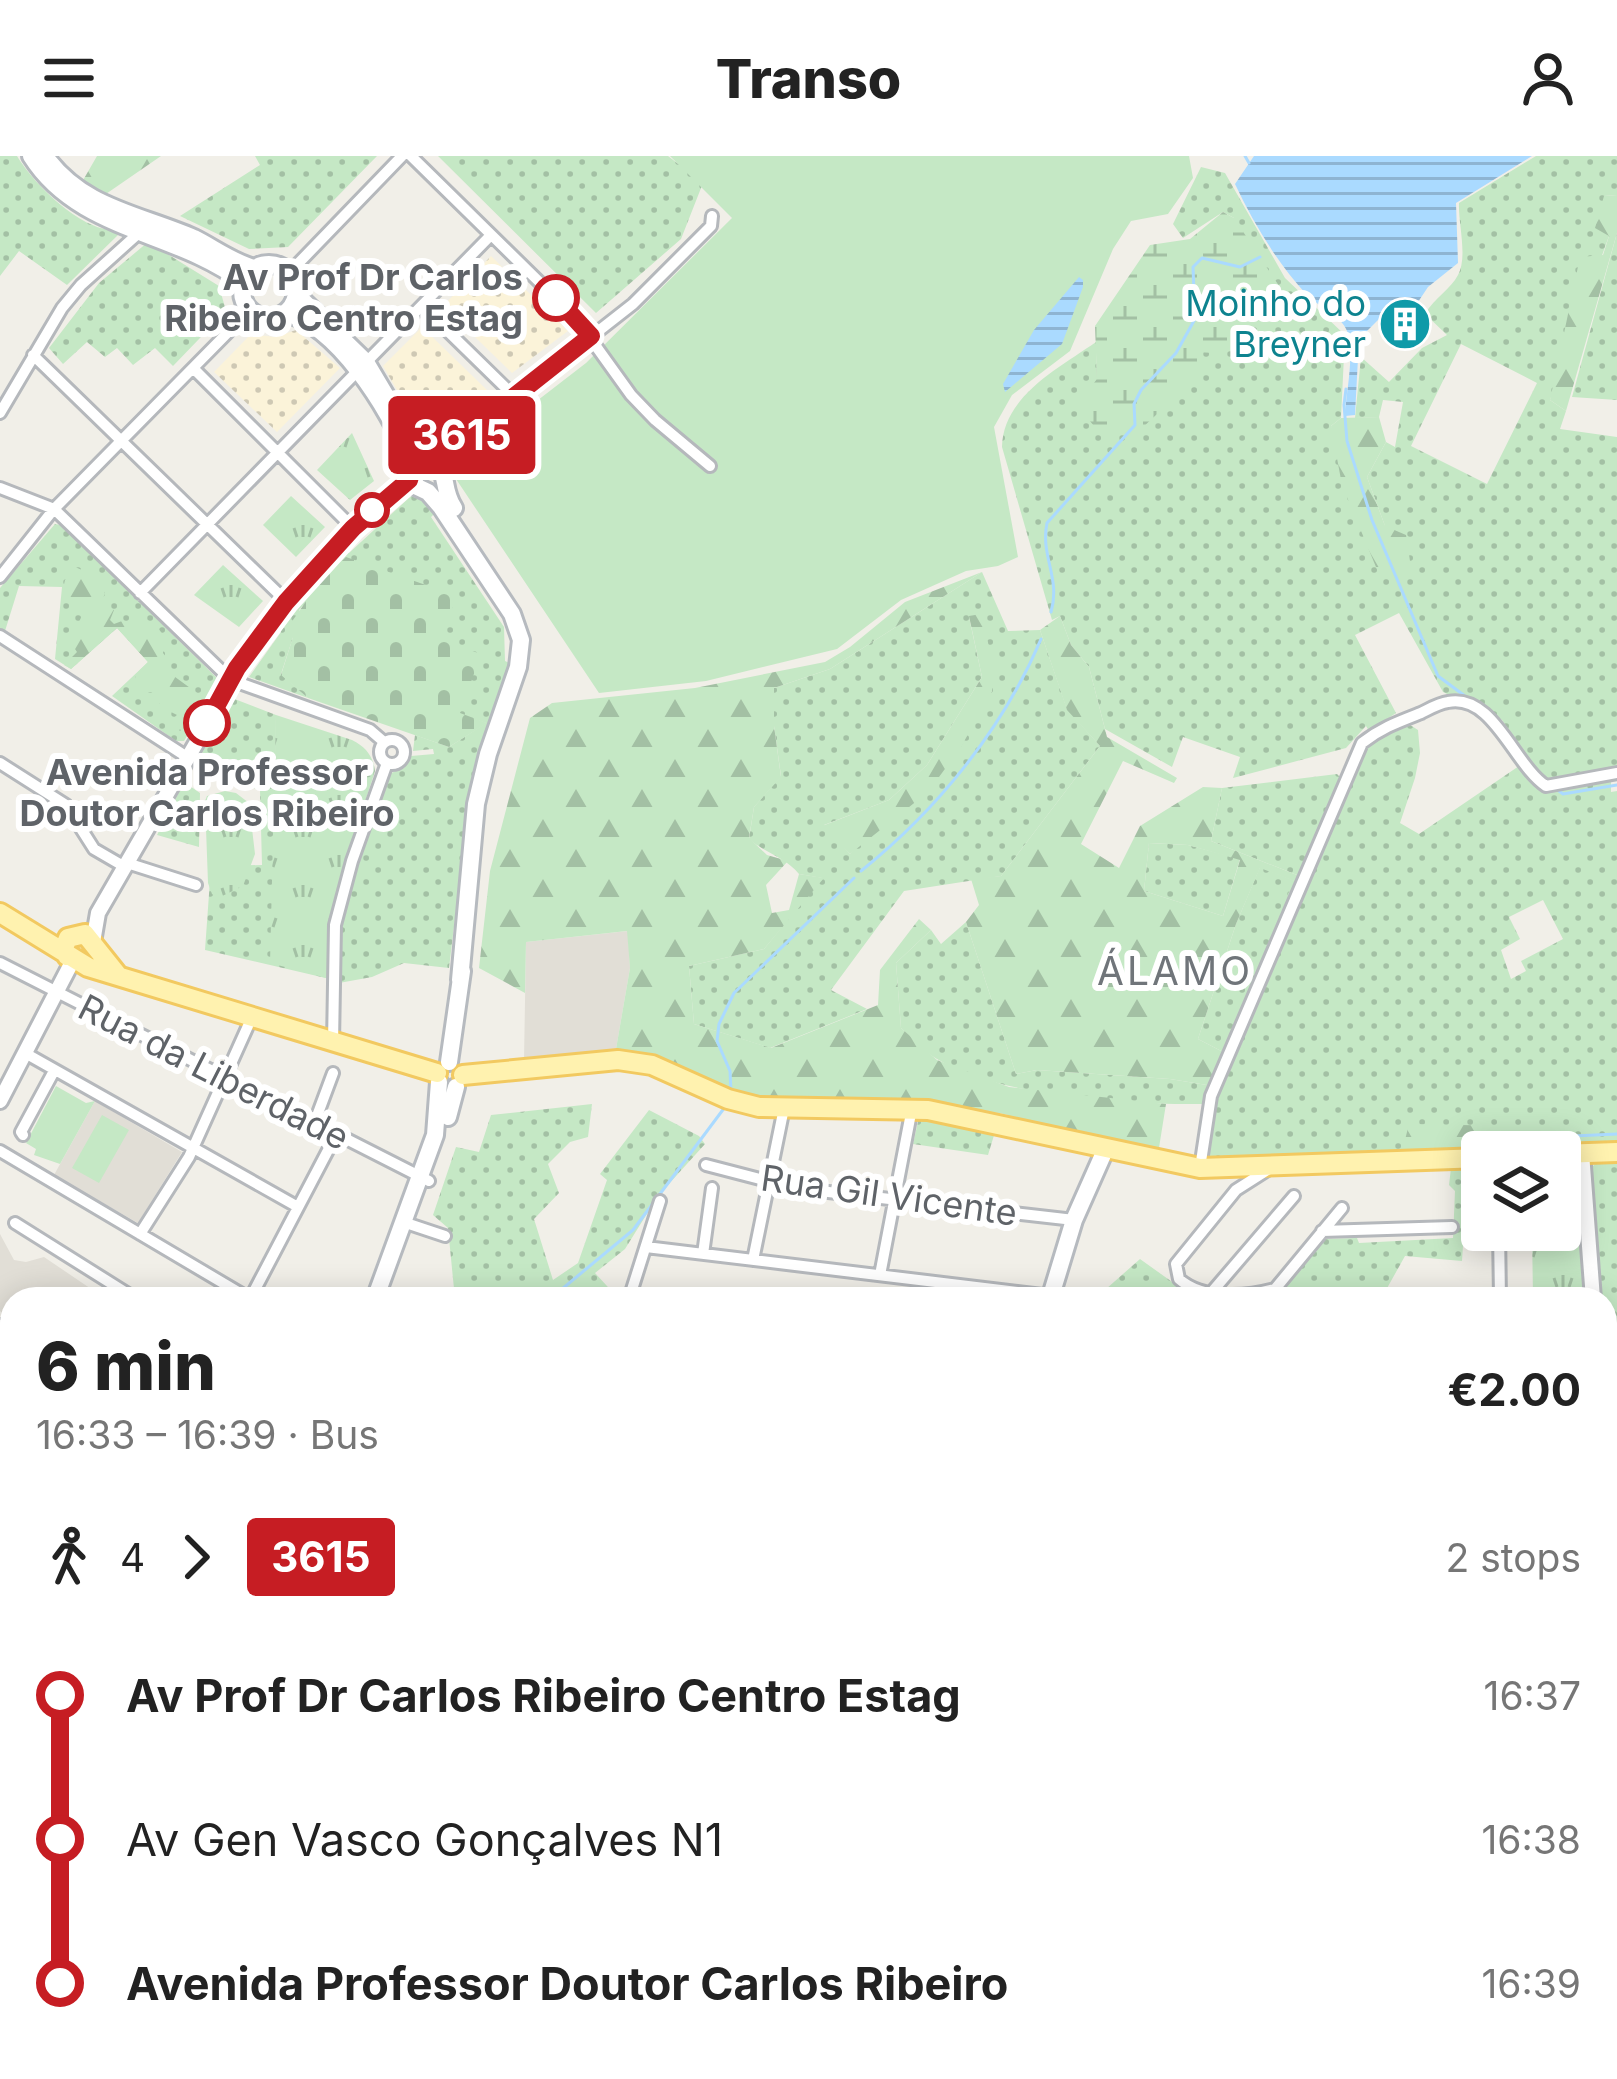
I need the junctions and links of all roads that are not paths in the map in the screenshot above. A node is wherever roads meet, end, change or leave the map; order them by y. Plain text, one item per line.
1 (31, 156) edge
2 (45, 156) edge
3 (402, 156) edge
4 (412, 156) edge
5 (712, 216) dead end
6 (138, 231) junction
7 (491, 235) junction
8 (289, 273) junction
9 (248, 275) junction
10 (296, 294) junction
11 (422, 306) junction
12 (249, 311) junction
13 (285, 314) junction
14 (591, 336) junction
15 (33, 355) junction
16 (362, 367) junction
17 (193, 368) junction
18 (513, 395) junction
19 (0, 413) edge
20 (121, 442) junction
21 (277, 454) junction
22 (420, 465) junction
23 (710, 466) dead end
24 (435, 487) junction
25 (0, 488) edge
26 (54, 509) junction
27 (207, 525) junction
28 (353, 528) junction
29 (0, 577) edge
30 (140, 593) junction
31 (286, 602) junction
32 (0, 636) edge
33 (231, 680) junction
34 (384, 742) junction
35 (187, 757) junction
36 (0, 763) edge
37 (387, 763) junction
38 (1617, 773) edge
39 (126, 865) junction
40 (196, 885) dead end
41 (0, 901) edge
42 (0, 913) edge
43 (98, 913) junction
44 (93, 944) junction
45 (72, 949) junction
46 (0, 963) edge
47 (127, 978) junction
48 (56, 992) junction
49 (252, 1017) junction
50 (335, 1044) junction
51 (25, 1053) junction
52 (54, 1071) junction
53 (333, 1072) dead end
54 (449, 1076) junction
55 (225, 1077) junction
56 (0, 1101) edge
57 (784, 1108) junction
58 (912, 1108) junction
59 (314, 1124) junction
60 (23, 1135) dead end
61 (336, 1135) junction
62 (1106, 1148) junction
63 (193, 1149) junction
64 (0, 1151) edge
65 (1617, 1152) edge
66 (1582, 1153) joint
67 (1461, 1159) edge
68 (706, 1165) dead end
69 (1277, 1166) junction
70 (1246, 1167) junction
71 (1200, 1168) junction
72 (424, 1178) junction
73 (767, 1185) junction
74 (712, 1188) dead end
75 (1236, 1190) junction
76 (1294, 1196) dead end
77 (1581, 1199) edge
78 (1586, 1199) junction
79 (660, 1201) dead end
80 (896, 1201) junction
81 (298, 1207) junction
82 (1342, 1208) dead end
83 (1073, 1220) junction
84 (15, 1222) dead end
85 (408, 1224) junction
86 (1452, 1227) dead end
87 (1322, 1232) junction
88 (140, 1234) junction
89 (445, 1236) dead end
90 (646, 1247) junction
91 (1499, 1251) edge
92 (703, 1254) junction
93 (753, 1260) junction
94 (880, 1275) junction
95 (956, 1285) joint
96 (117, 1287) edge
97 (230, 1287) edge
98 (256, 1287) edge
99 (387, 1287) edge
100 (633, 1287) edge
101 (971, 1287) edge
102 (1054, 1287) edge
103 (1190, 1287) edge
104 (1216, 1287) edge
105 (1276, 1287) edge
106 (1500, 1287) edge
107 (1592, 1287) edge

1 - 6 main road
2 - 6 main road
3 - 8 street
4 - 7 street
5 - 14 street
6 - 9 main road
6 - 15 street
7 - 11 street
7 - 14 street
8 - 9 main road
8 - 10 main road
9 - 12 main road
10 - 13 main road
10 - 16 main road
11 - 16 street
11 - 18 street
12 - 13 main road
12 - 17 street
13 - 16 main road
14 - 18 street
14 - 23 street
15 - 19 street
15 - 20 street
16 - 21 street
16 - 22 main road
17 - 20 street
17 - 21 street
18 - 22 street
20 - 26 street
20 - 27 street
21 - 27 street
21 - 28 street
22 - 24 main road
22 - 24 main road
22 - 28 street
24 - 54 main road
25 - 26 street
26 - 29 street
26 - 30 street
27 - 30 street
27 - 31 street
28 - 31 street
30 - 33 street
31 - 33 street
32 - 35 street
33 - 34 street
33 - 35 street
34 - 37 street
34 - 37 street
35 - 39 street
36 - 39 street
37 - 50 street
38 - 71 street
39 - 40 street
39 - 43 street
41 - 45 main road
42 - 45 main road
43 - 44 street
43 - 45 street
44 - 45 main road
44 - 47 main road
45 - 47 main road
45 - 48 street
46 - 48 street, Rua da Liberdade
47 - 49 main road
48 - 51 street
48 - 55 street, Rua da Liberdade
49 - 50 main road
49 - 55 street
50 - 54 main road
51 - 52 street
51 - 56 street
52 - 60 street
52 - 63 street
53 - 59 street
54 - 57 main road
54 - 72 main road
55 - 59 street, Rua da Liberdade
55 - 63 street
57 - 58 main road
57 - 73 street
58 - 62 main road
58 - 80 street
59 - 61 street, Rua da Liberdade
61 - 72 street, Rua da Liberdade
61 - 81 street
62 - 71 main road
62 - 83 main road
63 - 81 street
63 - 88 street
64 - 88 street
65 - 66 main road
66 - 78 street
67 - 69 main road
68 - 73 street, Rua Gil Vicente
69 - 70 main road
69 - 75 street
70 - 71 main road
70 - 75 street
72 - 85 main road
73 - 80 street, Rua Gil Vicente
73 - 93 street
74 - 92 street
75 - 103 street
76 - 104 street
77 - 78 street
78 - 107 street
79 - 90 street
80 - 83 street, Rua Gil Vicente
80 - 94 street
81 - 98 street
82 - 87 street
83 - 102 main road
84 - 96 street
85 - 89 street
85 - 99 main road
86 - 87 street
87 - 105 street
88 - 97 street
90 - 92 street
90 - 100 street
91 - 106 street
92 - 93 street
93 - 94 street
94 - 95 street
95 - 101 street

